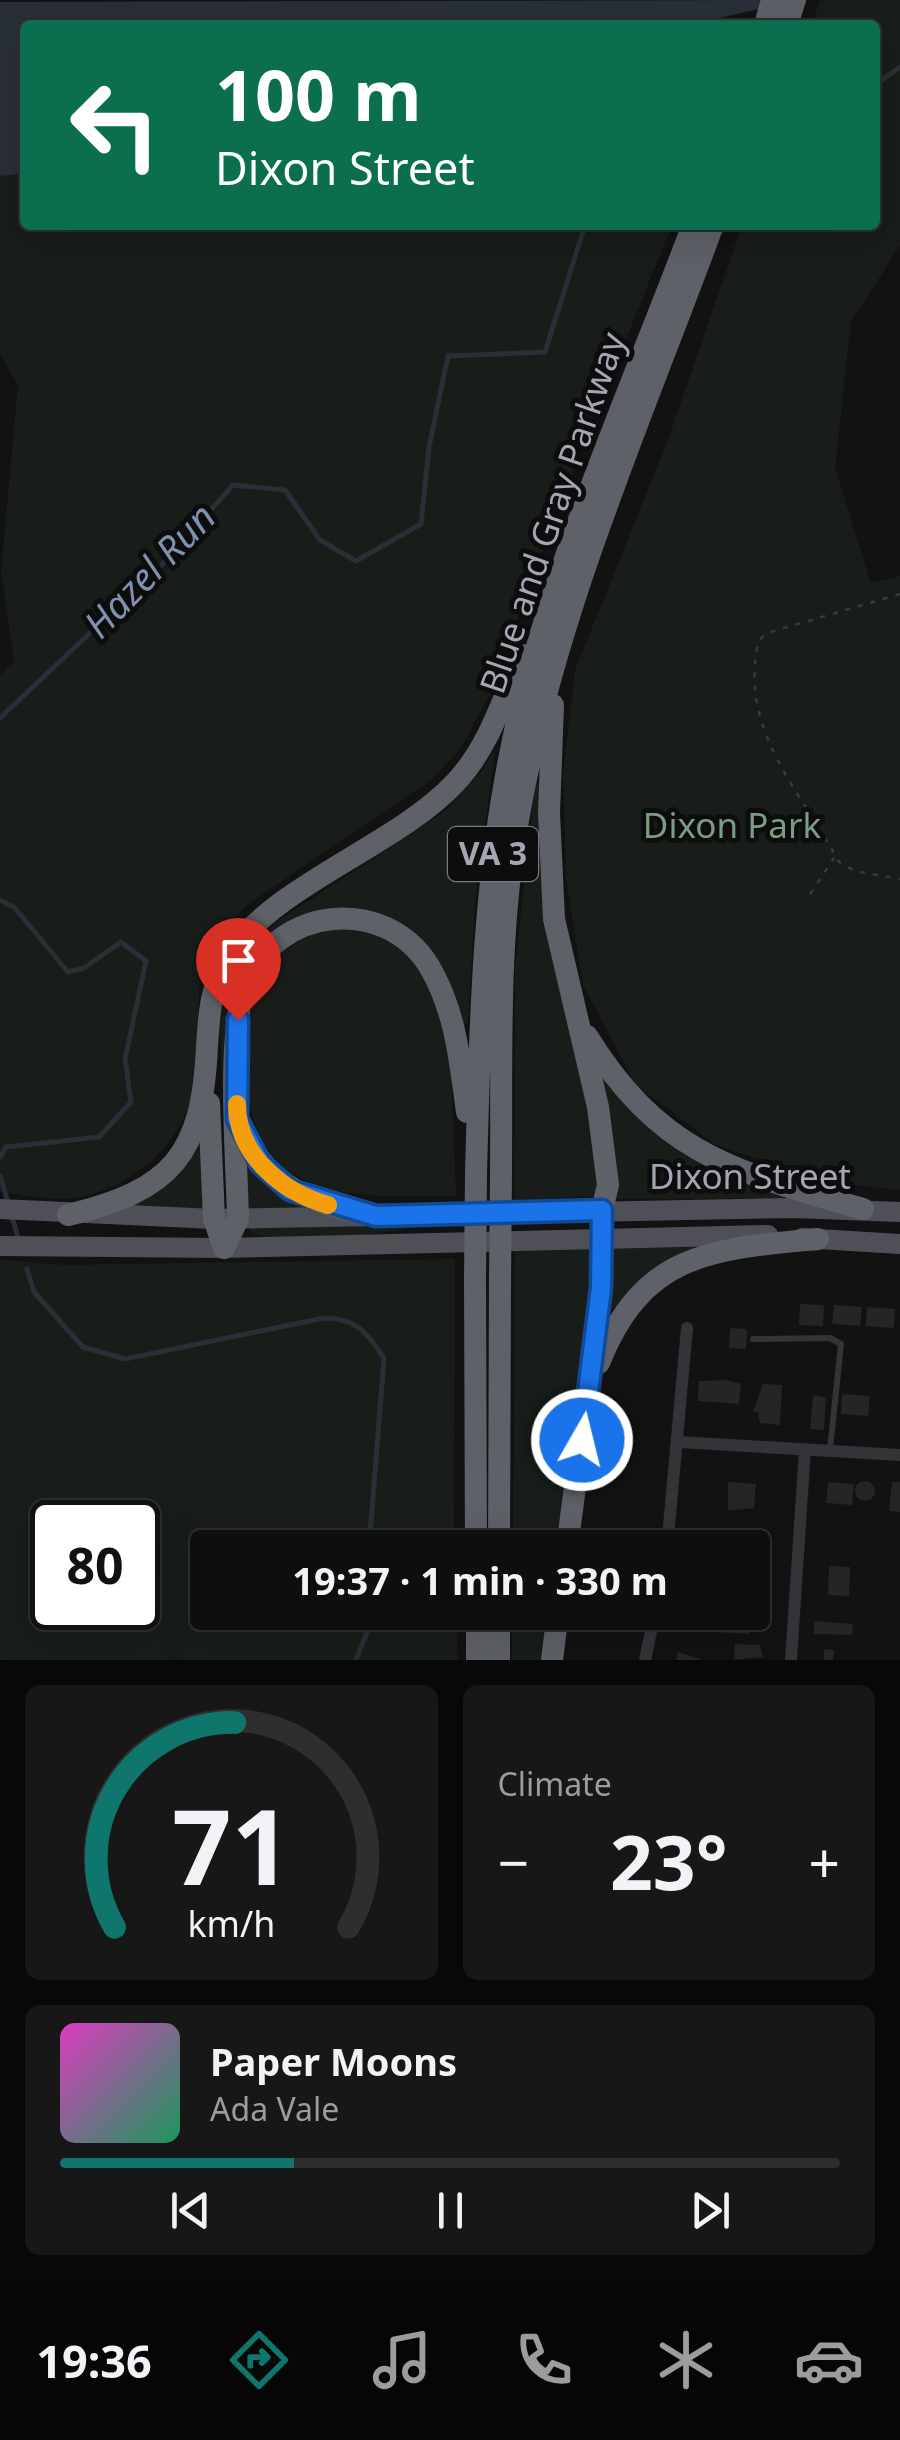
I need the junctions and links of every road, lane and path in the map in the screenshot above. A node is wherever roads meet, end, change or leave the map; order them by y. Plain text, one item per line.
1 (690, 230) edge
2 (711, 230) edge
3 (573, 542) junction
4 (900, 594) edge
5 (555, 657) junction
6 (836, 856) junction
7 (900, 879) edge
8 (810, 894) dead end
9 (576, 1015) junction
10 (206, 1065) junction
11 (237, 1119) junction
12 (476, 1175) junction
13 (0, 1209) edge
14 (602, 1210) junction
15 (863, 1210) junction
16 (900, 1212) edge
17 (68, 1216) junction
18 (376, 1216) junction
19 (226, 1219) junction
20 (601, 1238) junction
21 (818, 1240) junction
22 (900, 1244) edge
23 (0, 1246) edge
24 (224, 1248) junction
25 (687, 1328) dead end
26 (753, 1339) dead end
27 (586, 1404) junction
28 (679, 1442) junction
29 (805, 1449) junction
30 (830, 1450) junction
31 (900, 1455) edge
32 (476, 1530) edge
33 (500, 1530) edge
34 (569, 1530) edge
35 (669, 1530) edge
36 (477, 1630) edge
37 (499, 1630) edge
38 (556, 1630) edge
39 (652, 1630) edge
40 (477, 1660) edge
41 (499, 1660) edge
42 (552, 1660) edge
43 (645, 1660) edge
44 (791, 1660) edge

1 - 3 highway, Blue and Gray Parkway / VA 3
2 - 5 highway, Blue and Gray Parkway / VA 3
3 - 10 highway
3 - 12 highway, Blue and Gray Parkway / VA 3
4 - 6 path
5 - 9 highway
5 - 33 highway, Blue and Gray Parkway / VA 3, bridge
6 - 7 path
6 - 8 path
9 - 14 highway
9 - 15 highway
10 - 17 highway
10 - 19 highway
11 - 12 highway
11 - 18 highway
11 - 19 highway
12 - 32 highway, Blue and Gray Parkway / VA 3, bridge
13 - 17 main road, Dixon Street
14 - 15 main road, Dixon Street
14 - 18 main road, Dixon Street
14 - 20 highway
15 - 16 main road, Dixon Street
17 - 19 main road, Dixon Street
18 - 19 main road, Dixon Street
19 - 24 highway
20 - 21 main road, Dixon Street
20 - 24 main road, Dixon Street
20 - 27 highway
21 - 22 main road, Dixon Street
21 - 27 highway
23 - 24 main road, Dixon Street
25 - 28 street
26 - 30 lane
27 - 34 highway
28 - 29 street
28 - 35 street
29 - 30 street
29 - 44 street
30 - 31 street
36 - 40 highway
37 - 41 highway
38 - 42 highway
39 - 43 street

